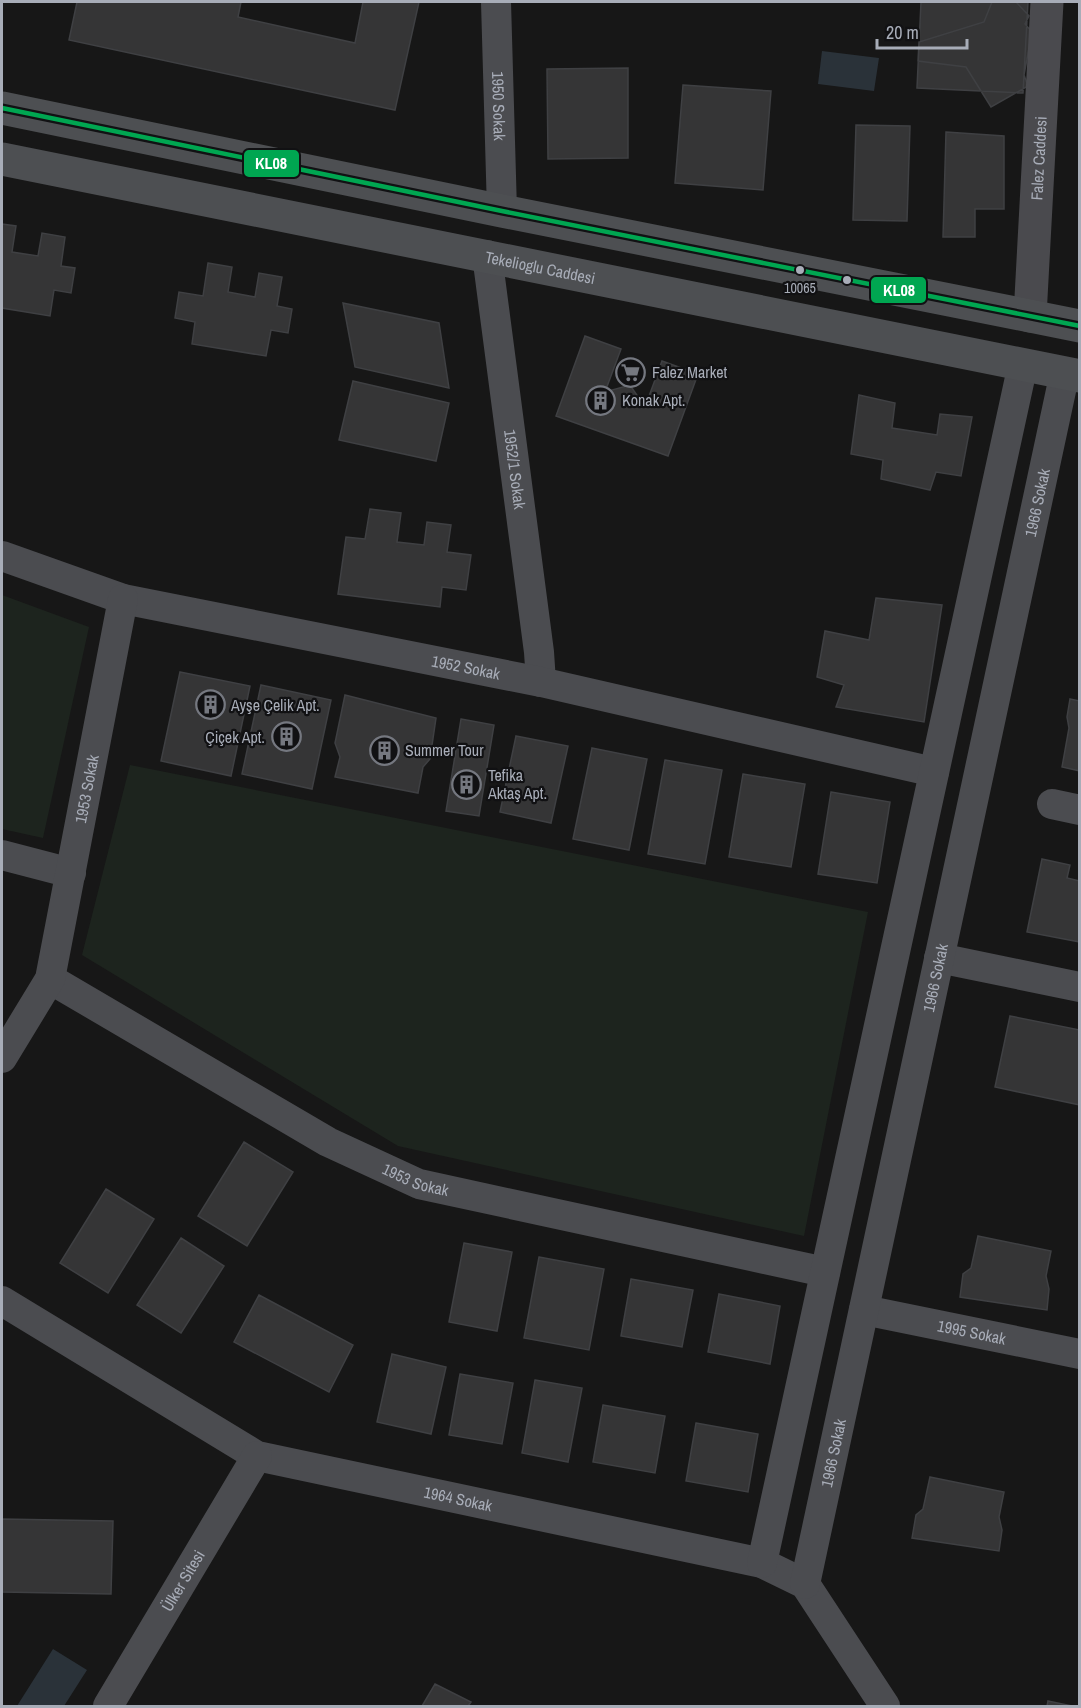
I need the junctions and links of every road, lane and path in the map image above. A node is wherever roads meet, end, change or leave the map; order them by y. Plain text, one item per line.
1 (496, 2) edge
2 (1047, 2) edge
3 (2, 108) edge
4 (2, 159) edge
5 (502, 211) junction
6 (487, 255) junction
7 (1030, 316) junction
8 (1080, 326) edge
9 (1023, 364) junction
10 (1072, 374) edge
11 (2, 556) edge
12 (123, 599) junction
13 (541, 682) junction
14 (934, 772) junction
15 (2, 855) edge
16 (71, 873) junction
17 (939, 958) junction
18 (50, 979) junction
19 (1080, 987) edge
20 (2, 1058) edge
21 (825, 1272) junction
22 (2, 1301) edge
23 (864, 1310) junction
24 (1080, 1354) edge
25 (257, 1456) junction
26 (762, 1563) junction
27 (805, 1584) junction
28 (108, 1707) edge
29 (885, 1707) edge

1 - 5 street, 1950 Sokak
2 - 7 street, Falez Caddesi
3 - 5 main road
4 - 6 main road, Tekelioglu Caddesi
5 - 7 main road
6 - 9 main road, Tekelioglu Caddesi
6 - 13 street, 1952/1 Sokak
7 - 8 main road
9 - 10 main road, Tekelioglu Caddesi
9 - 14 street
10 - 17 street, 1966 Sokak
11 - 12 street, 1952 Sokak
12 - 13 street, 1952 Sokak
12 - 16 street, 1953 Sokak
13 - 14 street, 1952 Sokak
14 - 21 street
15 - 16 street
16 - 18 street, 1953 Sokak
17 - 19 street
17 - 23 street, 1966 Sokak
18 - 20 street, 1953 Sokak
18 - 21 street, 1953 Sokak
21 - 26 street
22 - 25 street, 1964 Sokak
23 - 24 street, 1995 Sokak
23 - 27 street, 1966 Sokak
25 - 26 street, 1964 Sokak
25 - 28 street, Ülker Sitesi
26 - 27 street, 1964 Sokak
27 - 29 street

